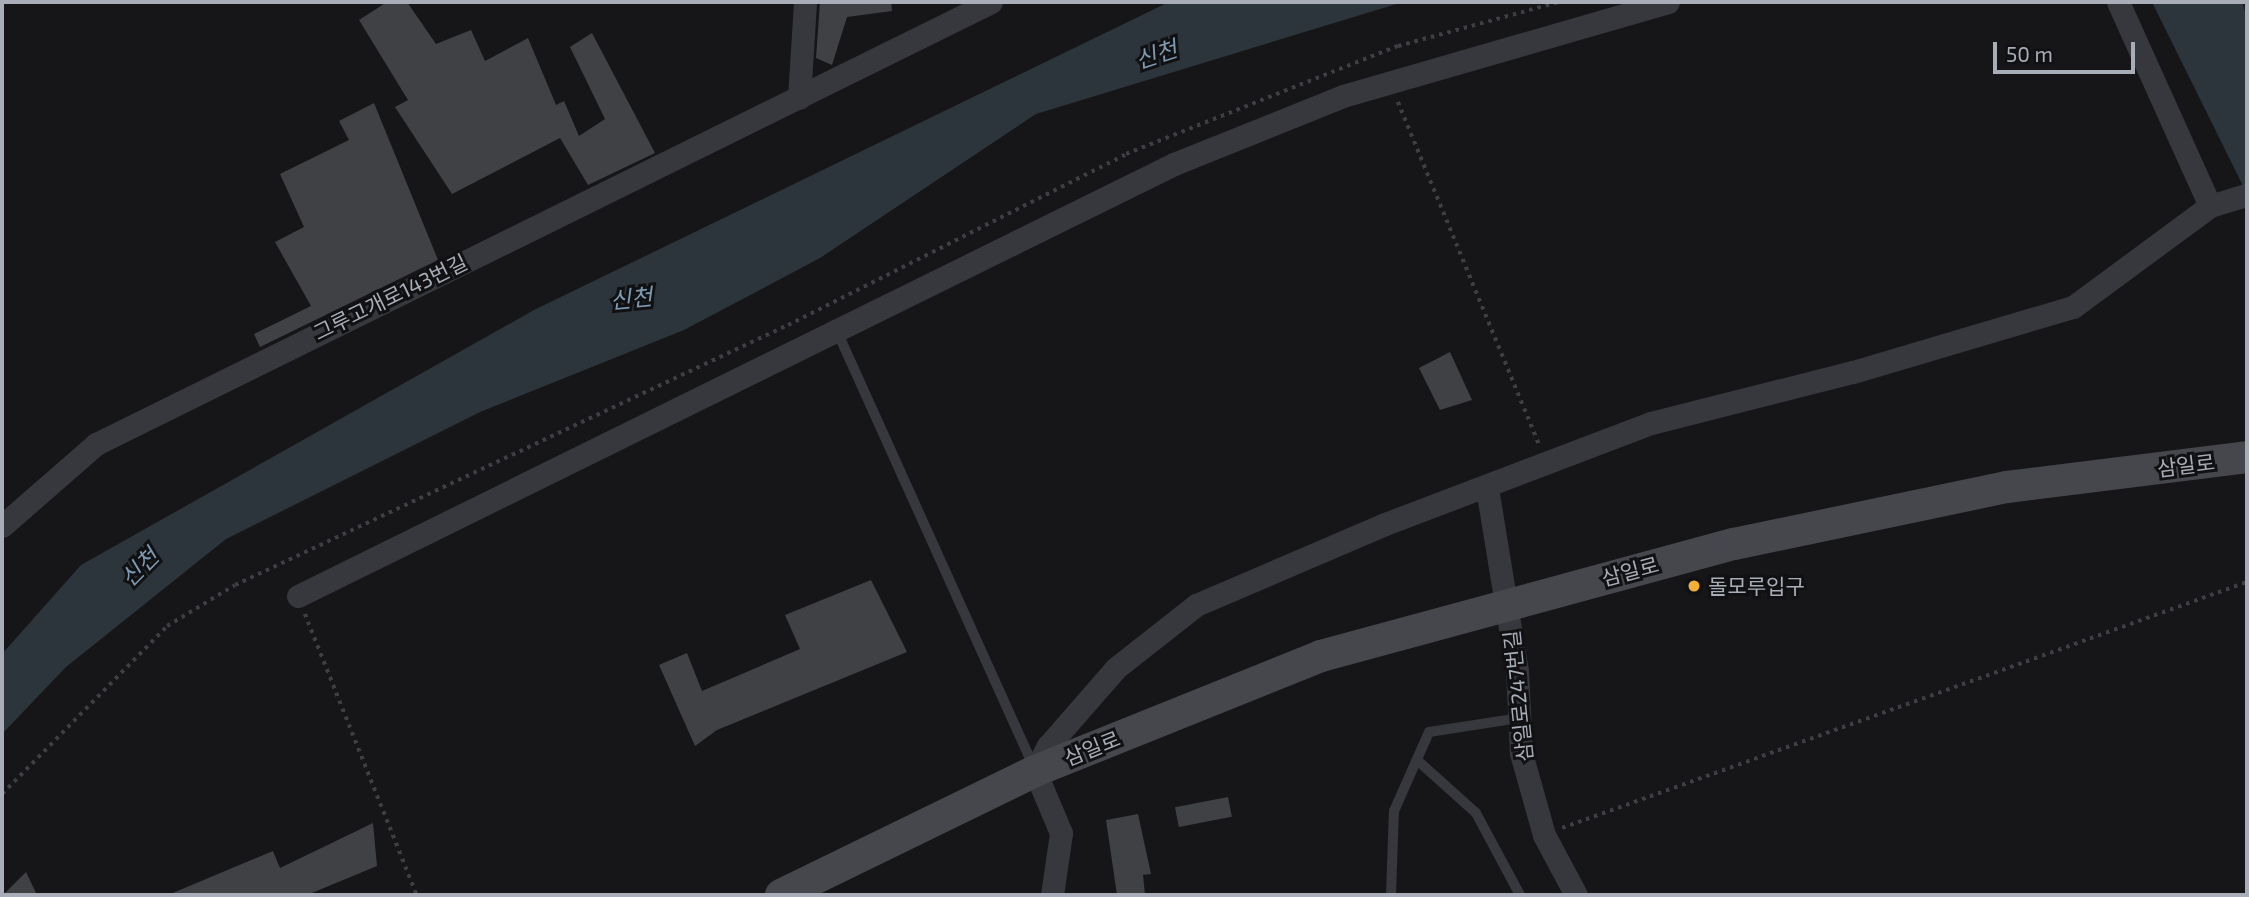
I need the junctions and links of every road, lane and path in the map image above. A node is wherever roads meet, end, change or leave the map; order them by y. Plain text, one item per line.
1 (805, 2) edge
2 (991, 2) edge
3 (1668, 2) edge
4 (2118, 2) edge
5 (1392, 87) junction
6 (799, 98) junction
7 (2242, 197) edge
8 (2210, 206) junction
9 (836, 328) junction
10 (2247, 457) edge
11 (1546, 461) junction
12 (1487, 488) junction
13 (2, 526) edge
14 (2247, 582) edge
15 (298, 596) joint
16 (1506, 604) junction
17 (1519, 718) junction
18 (1417, 760) junction
19 (1035, 771) junction
20 (1544, 835) junction
21 (417, 895) edge
22 (781, 895) edge
23 (1052, 895) edge
24 (1391, 895) edge
25 (1520, 895) edge
26 (1576, 895) edge

1 - 6 street
2 - 6 street, 그루고개로143번길
3 - 5 street
4 - 8 street
5 - 9 street
5 - 11 path
6 - 13 street, 그루고개로143번길
7 - 8 street
8 - 11 street, 삼일로
9 - 15 street
9 - 19 lane
10 - 16 main road, 삼일로
11 - 12 street, 삼일로
12 - 16 street, 삼일로247번길
12 - 19 street, 삼일로
14 - 20 path
15 - 21 path
16 - 17 street, 삼일로247번길
16 - 19 main road, 삼일로
17 - 18 lane
17 - 20 street, 삼일로247번길
18 - 24 lane
18 - 25 lane
19 - 22 main road, 삼일로
19 - 23 street
20 - 26 street, 삼일로247번길

